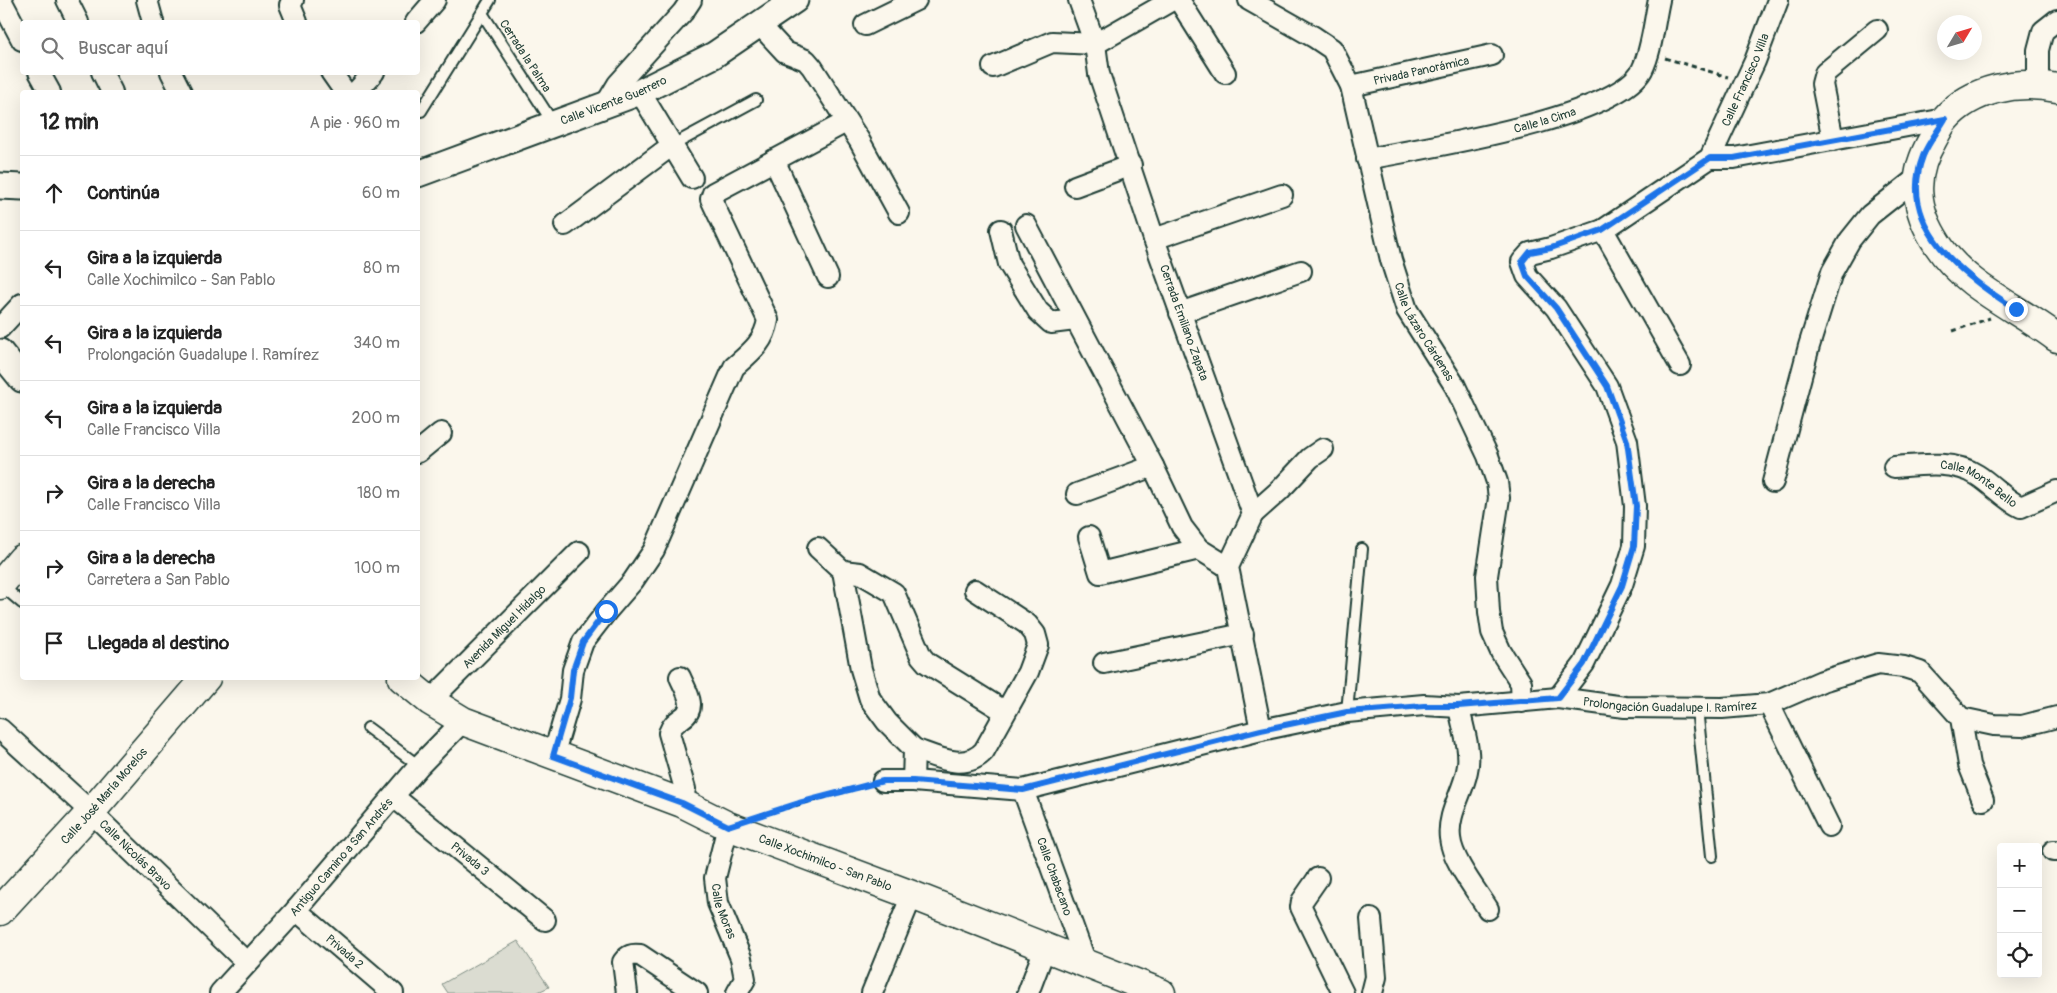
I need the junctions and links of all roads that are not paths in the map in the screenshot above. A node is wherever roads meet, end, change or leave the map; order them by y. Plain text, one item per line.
1 (1, 0) edge
2 (67, 0) edge
3 (147, 0) edge
4 (293, 0) edge
5 (435, 0) edge
6 (490, 0) edge
7 (691, 0) edge
8 (795, 0) edge
9 (916, 0) edge
10 (1079, 0) edge
11 (1172, 0) edge
12 (1179, 0) edge
13 (1249, 0) edge
14 (1660, 0) edge
15 (1778, 0) edge
16 (482, 13) junction
17 (77, 20) edge
18 (152, 20) edge
19 (296, 20) edge
20 (418, 20) edge
21 (2057, 20) edge
22 (760, 25) junction
23 (864, 25) dead end
24 (1877, 30) dead end
25 (20, 36) edge
26 (1095, 44) junction
27 (1492, 55) dead end
28 (993, 67) dead end
29 (1225, 73) dead end
30 (41, 75) edge
31 (104, 75) edge
32 (172, 75) edge
33 (333, 75) edge
34 (371, 75) edge
35 (1351, 86) junction
36 (2047, 86) edge
37 (49, 90) edge
38 (111, 90) edge
39 (180, 90) edge
40 (344, 90) edge
41 (358, 90) edge
42 (640, 92) junction
43 (756, 100) dead end
44 (606, 104) junction
45 (421, 111) dead end
46 (1945, 119) junction
47 (846, 122) junction
48 (555, 125) junction
49 (1833, 140) junction
50 (671, 146) junction
51 (1710, 158) junction
52 (1367, 159) junction
53 (774, 160) junction
54 (1131, 165) junction
55 (420, 173) edge
56 (1918, 176) junction
57 (692, 178) dead end
58 (0, 186) edge
59 (1075, 186) dead end
60 (20, 187) edge
61 (1282, 195) dead end
62 (899, 213) dead end
63 (565, 225) dead end
64 (1026, 225) dead end
65 (1001, 230) dead end
66 (1602, 230) junction
67 (1154, 239) junction
68 (1301, 271) dead end
69 (828, 277) dead end
70 (1180, 313) junction
71 (1075, 320) junction
72 (2057, 338) edge
73 (0, 352) edge
74 (1680, 365) dead end
75 (20, 377) edge
76 (441, 433) dead end
77 (420, 450) edge
78 (1323, 450) dead end
79 (1153, 466) junction
80 (1894, 467) dead end
81 (1773, 482) dead end
82 (2057, 491) edge
83 (1077, 494) dead end
84 (1253, 514) junction
85 (1089, 537) dead end
86 (818, 548) dead end
87 (1199, 549) junction
88 (1362, 549) dead end
89 (579, 552) dead end
90 (20, 561) edge
91 (1228, 567) junction
92 (843, 571) junction
93 (0, 585) edge
94 (975, 590) dead end
95 (20, 601) edge
96 (1243, 634) junction
97 (1104, 663) dead end
98 (680, 678) dead end
99 (204, 680) edge
100 (404, 680) edge
101 (1558, 698) junction
102 (430, 701) junction
103 (1522, 702) junction
104 (1769, 704) junction
105 (1458, 706) junction
106 (1697, 708) junction
107 (1004, 711) junction
108 (1347, 712) junction
109 (1961, 718) junction
110 (2057, 718) edge
111 (463, 721) junction
112 (368, 728) dead end
113 (0, 730) edge
114 (1261, 730) junction
115 (914, 749) junction
116 (553, 756) junction
117 (419, 766) junction
118 (883, 781) road end
119 (913, 781) junction
120 (1023, 790) junction
121 (394, 797) junction
122 (1983, 800) dead end
123 (682, 803) junction
124 (91, 812) junction
125 (728, 826) junction
126 (1829, 826) dead end
127 (1712, 856) dead end
128 (1318, 878) dead end
129 (912, 895) junction
130 (1488, 909) dead end
131 (296, 910) junction
132 (0, 911) edge
133 (1372, 919) dead end
134 (545, 920) dead end
135 (1045, 948) junction
136 (247, 963) junction
137 (1086, 963) junction
138 (220, 993) edge
139 (392, 993) edge
140 (627, 993) edge
141 (697, 993) edge
142 (736, 993) edge
143 (872, 993) edge
144 (1028, 993) edge
145 (1160, 993) edge
146 (1343, 993) edge
147 (1372, 993) edge

1 - 25 street
2 - 17 street
3 - 18 street
4 - 19 street
5 - 20 street
6 - 16 lane, Cerrada la Palma
7 - 44 street
8 - 22 street, Calle Vicente Guerrero
9 - 23 street
10 - 26 street, Cerrada Emiliano Zapata
11 - 26 street
12 - 29 street
13 - 35 street, Calle Lázaro Cárdenas
14 - 52 street, Calle la Cima
15 - 51 street, Calle Francisco Villa
16 - 45 lane
16 - 48 lane, Cerrada la Palma
21 - 36 street
22 - 42 street, Calle Vicente Guerrero
22 - 47 street
24 - 49 street
26 - 28 street
26 - 54 street, Cerrada Emiliano Zapata
27 - 35 street, Privada Panorámica
30 - 37 street
31 - 38 street
32 - 39 street
33 - 40 street
34 - 41 street
35 - 52 street, Calle Lázaro Cárdenas
36 - 46 main road
42 - 44 street, Calle Vicente Guerrero
42 - 50 street
43 - 50 lane
44 - 48 street, Calle Vicente Guerrero
46 - 49 street
46 - 56 main road
47 - 53 street
47 - 62 street
48 - 55 street, Calle Vicente Guerrero
49 - 51 street
50 - 57 street
50 - 63 street
51 - 66 street
52 - 103 street, Calle Lázaro Cárdenas
53 - 69 street
53 - 116 street
54 - 59 street
54 - 67 street, Cerrada Emiliano Zapata
56 - 72 main road
56 - 81 street
58 - 60 street
61 - 67 street
64 - 71 street
65 - 71 street
66 - 74 street
66 - 101 street
67 - 70 street, Cerrada Emiliano Zapata
68 - 70 street
70 - 84 street, Cerrada Emiliano Zapata
71 - 79 street
73 - 75 street
76 - 77 street
78 - 84 street
79 - 83 street
79 - 87 street
80 - 82 street, Calle Monte Bello
84 - 91 street
85 - 87 street
86 - 92 street
87 - 91 street
88 - 108 lane
89 - 102 street, Avenida Miguel Hidalgo
90 - 93 main road
91 - 96 street
92 - 107 street
92 - 115 street
93 - 95 lane
94 - 107 street
96 - 97 street
96 - 114 street
98 - 123 street
99 - 124 main road, Calle José María Morelos
100 - 102 main road
101 - 103 street, Prolongación Guadalupe I. Ramírez
101 - 106 street, Prolongación Guadalupe I. Ramírez
102 - 111 main road
103 - 105 street, Prolongación Guadalupe I. Ramírez
104 - 106 street, Prolongación Guadalupe I. Ramírez
104 - 109 street, Prolongación Guadalupe I. Ramírez
104 - 126 street
105 - 108 street, Prolongación Guadalupe I. Ramírez
105 - 130 street
106 - 127 lane
107 - 115 street
108 - 114 street, Prolongación Guadalupe I. Ramírez
109 - 110 street
109 - 122 street
111 - 116 main road, Calle Xochimilco - San Pablo
111 - 117 street, Antiguo Camino a San Andrés
112 - 117 lane
113 - 124 street, Calle Nicolás Bravo
114 - 120 street, Prolongación Guadalupe I. Ramírez
115 - 119 street
116 - 123 main road, Calle Xochimilco - San Pablo
117 - 121 street, Antiguo Camino a San Andrés
118 - 119 street, Prolongación Guadalupe I. Ramírez
119 - 120 street, Prolongación Guadalupe I. Ramírez
120 - 137 street, Calle Chabacano
121 - 131 street, Antiguo Camino a San Andrés
121 - 134 street, Privada 3
123 - 125 main road, Calle Xochimilco - San Pablo
124 - 132 main road, Calle José María Morelos
124 - 136 street, Calle Nicolás Bravo
125 - 129 main road, Calle Xochimilco - San Pablo
125 - 142 street, Calle Moras
128 - 146 street
129 - 135 main road, Calle Xochimilco - San Pablo
129 - 143 street
131 - 136 street, Antiguo Camino a San Andrés
131 - 139 street, Privada 2
133 - 147 street
135 - 137 main road, Calle Xochimilco - San Pablo
135 - 144 street
136 - 138 street, Antiguo Camino a San Andrés
137 - 145 main road, Calle Xochimilco - San Pablo
140 - 141 street

